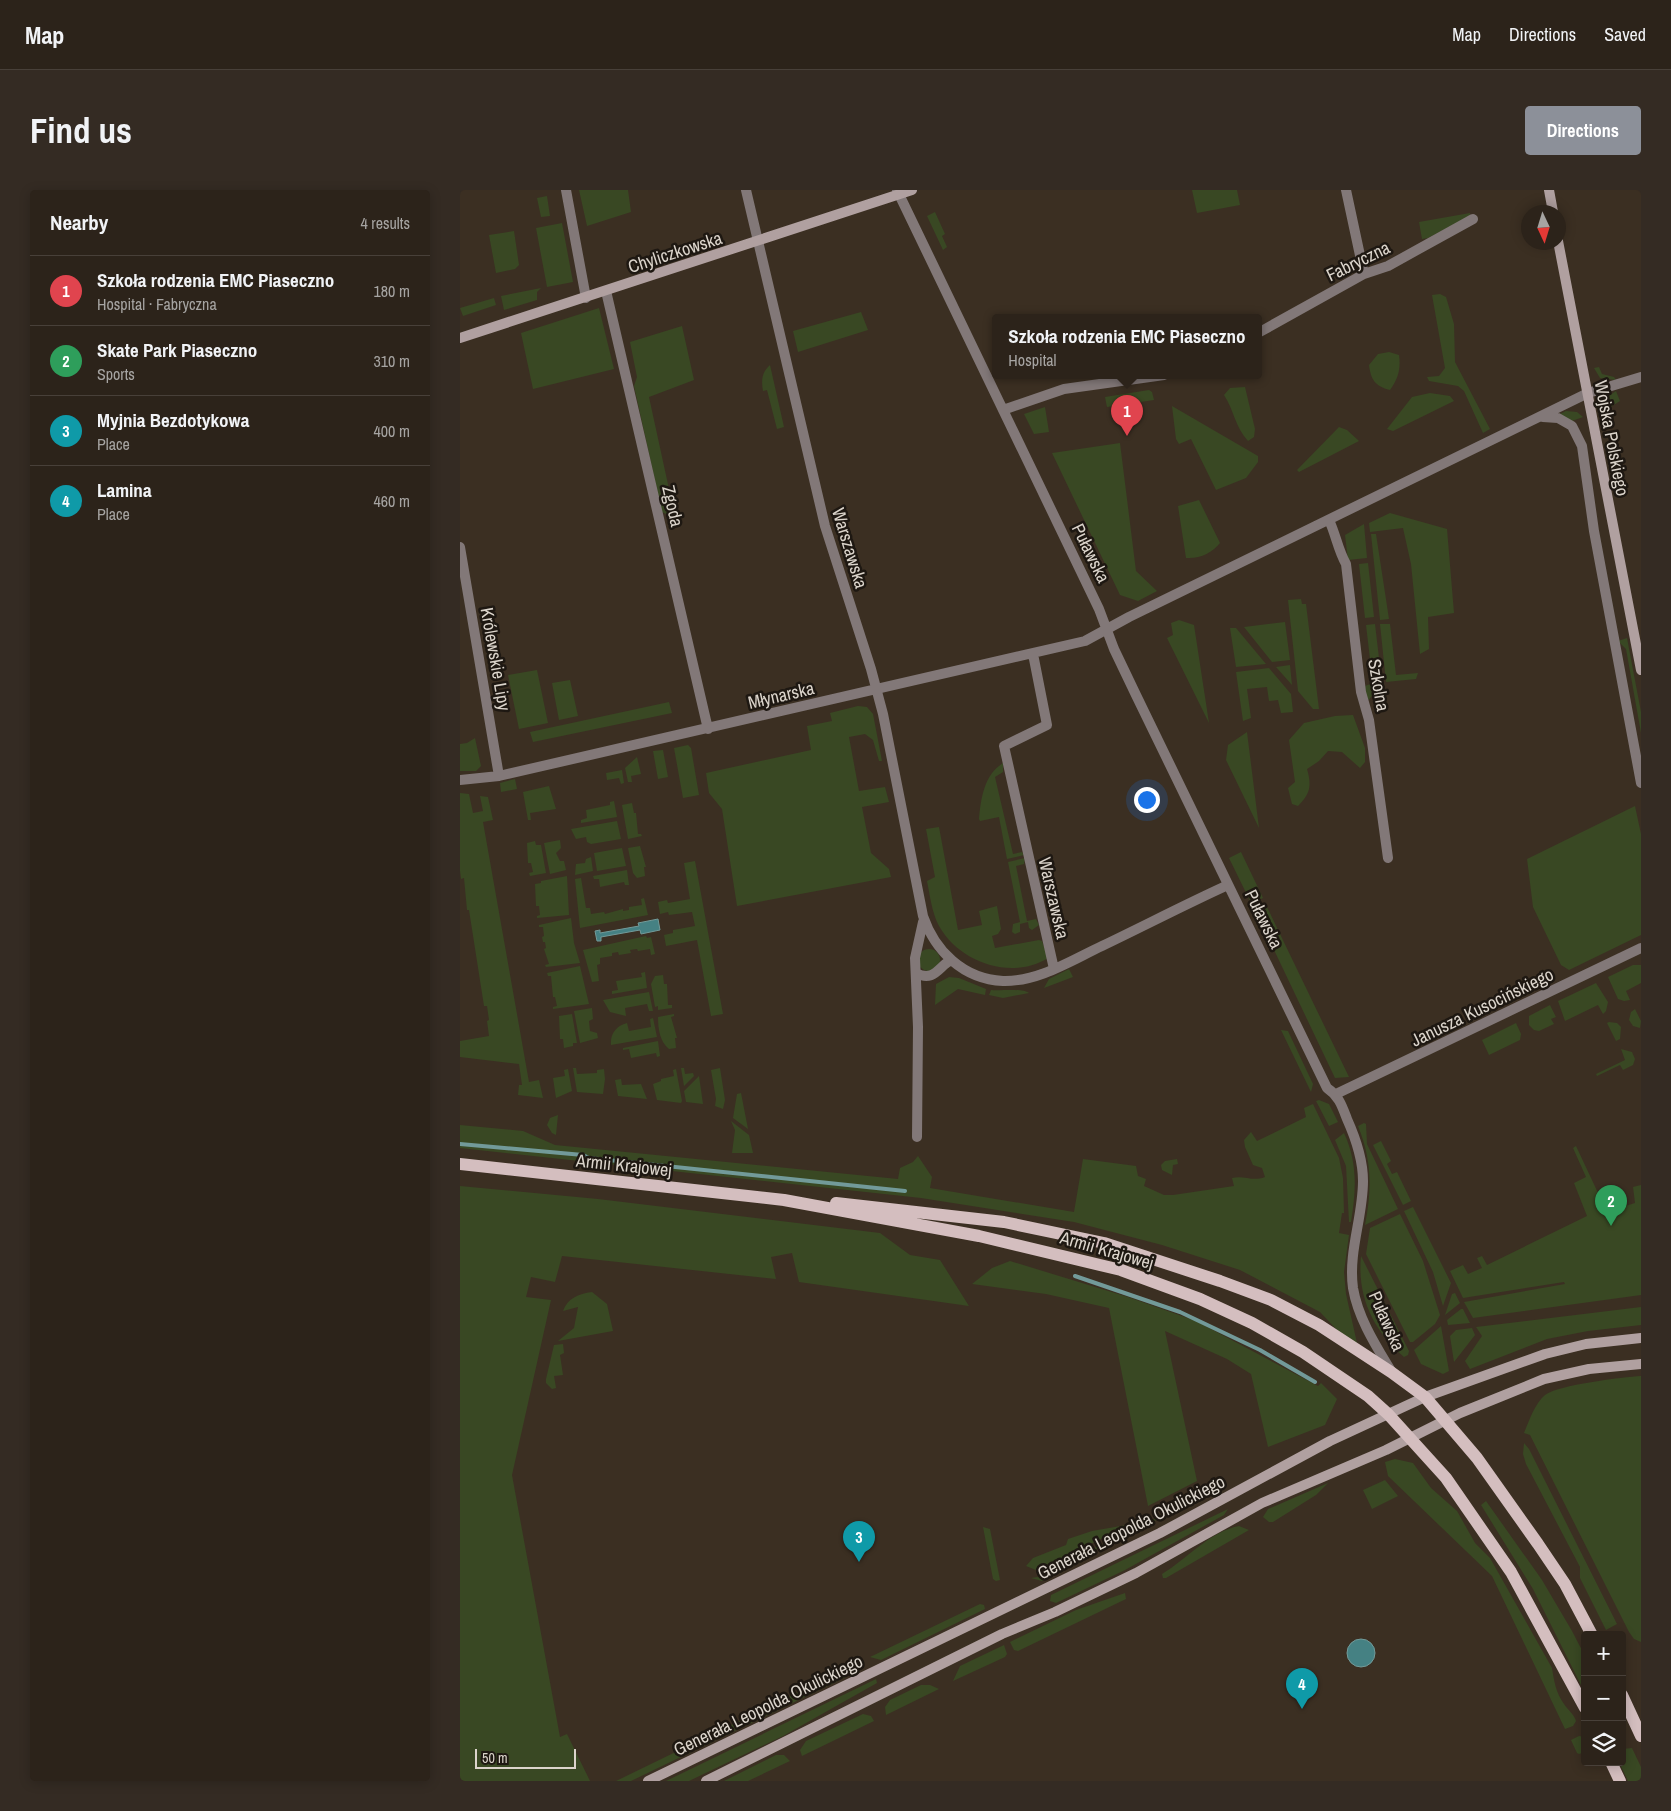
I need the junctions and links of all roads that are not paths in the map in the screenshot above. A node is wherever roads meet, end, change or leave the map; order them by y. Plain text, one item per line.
1 (566, 190) edge
2 (746, 190) edge
3 (912, 190) edge
4 (1346, 190) edge
5 (1549, 190) edge
6 (898, 192) edge
7 (1552, 205) edge
8 (1473, 219) dead end
9 (757, 242) junction
10 (1560, 250) edge
11 (1364, 274) junction
12 (606, 291) junction
13 (586, 298) junction
14 (1262, 331) edge
15 (460, 338) edge
16 (1641, 377) edge
17 (1135, 379) edge
18 (1588, 393) junction
19 (1003, 410) junction
20 (1540, 417) junction
21 (1329, 520) junction
22 (460, 547) edge
23 (1106, 629) junction
24 (1033, 654) junction
25 (1641, 670) edge
26 (876, 690) junction
27 (708, 728) junction
28 (499, 776) junction
29 (460, 780) edge
30 (1641, 783) edge
31 (1388, 858) dead end
32 (1228, 885) junction
33 (923, 916) junction
34 (1641, 948) edge
35 (952, 960) junction
36 (1054, 969) junction
37 (916, 973) junction
38 (1336, 1094) junction
39 (917, 1137) dead end
40 (460, 1164) edge
41 (784, 1200) junction
42 (1641, 1338) edge
43 (1641, 1364) edge
44 (1392, 1372) junction
45 (1425, 1397) junction
46 (1388, 1414) junction
47 (1444, 1421) junction
48 (1411, 1438) junction
49 (1590, 1631) edge
50 (1581, 1701) edge
51 (1626, 1704) edge
52 (1641, 1736) edge
53 (1613, 1766) edge
54 (648, 1781) edge
55 (706, 1781) edge
56 (1620, 1781) edge

1 - 13 street
2 - 9 street, Warszawska
3 - 6 main road, Chyliczkowska
4 - 11 street
5 - 7 main road
6 - 9 main road, Chyliczkowska
6 - 19 street, Puławska
8 - 11 street, Fabryczna
9 - 12 main road, Chyliczkowska
9 - 26 street, Warszawska
10 - 18 main road, Wojska Polskiego
11 - 14 street, Fabryczna
12 - 13 main road, Chyliczkowska
12 - 27 street, Zgoda
13 - 15 main road, Chyliczkowska
16 - 18 street
17 - 19 street
18 - 20 street
18 - 25 main road, Wojska Polskiego
19 - 23 street, Puławska
20 - 21 street
20 - 30 street, Wojska Polskiego
21 - 23 street
21 - 31 street, Szkolna
22 - 28 street, Królewskie Lipy
23 - 24 street, Młynarska
23 - 32 street, Puławska
24 - 26 street, Młynarska
24 - 36 street, Warszawska
26 - 27 street, Młynarska
26 - 33 street, Warszawska
27 - 28 street, Młynarska
28 - 29 street, Młynarska
32 - 36 street, Warszawska
32 - 38 street, Puławska
33 - 35 street, Warszawska
33 - 37 street, Warszawska
34 - 38 street, Janusza Kusocińskiego
35 - 36 street, Warszawska
35 - 37 street
37 - 39 street, Warszawska
38 - 44 street, Puławska
40 - 41 main road, Armii Krajowej
41 - 44 main road, Armii Krajowej
41 - 46 main road, Armii Krajowej
42 - 45 main road, Generała Leopolda Okulickiego
43 - 47 main road
44 - 45 main road, Puławska
45 - 46 main road, Generała Leopolda Okulickiego
45 - 47 main road, Puławska
46 - 48 main road
46 - 54 main road, Generała Leopolda Okulickiego
47 - 48 main road
47 - 49 main road, Puławska
48 - 50 main road
48 - 55 main road
51 - 52 main road
53 - 56 main road

